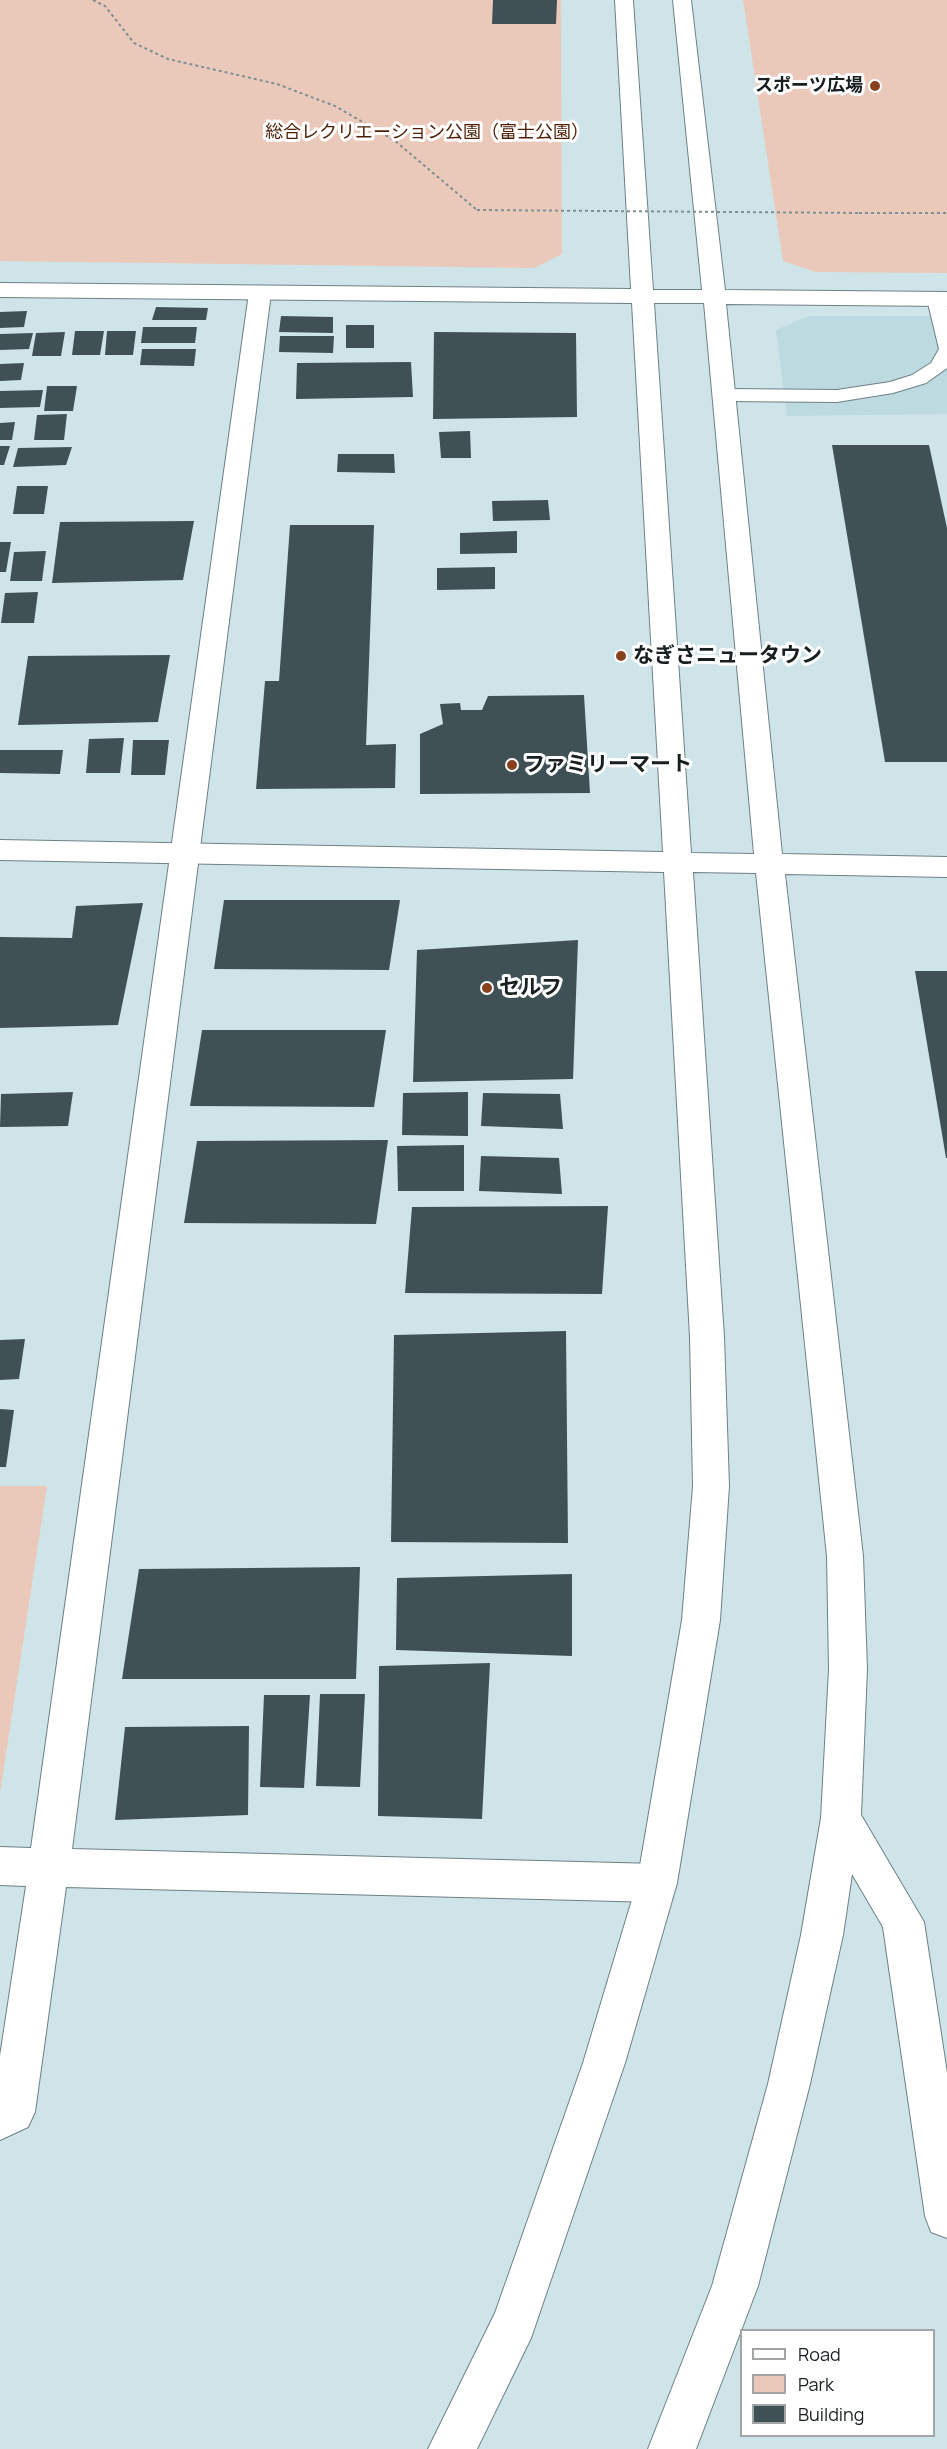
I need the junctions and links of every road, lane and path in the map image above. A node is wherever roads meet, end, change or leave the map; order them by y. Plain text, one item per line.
1 (93, 0) edge
2 (624, 0) edge
3 (682, 0) edge
4 (947, 213) edge
5 (0, 290) edge
6 (260, 293) junction
7 (643, 295) junction
8 (714, 296) junction
9 (941, 299) edge
10 (947, 350) edge
11 (725, 394) junction
12 (0, 850) edge
13 (185, 853) junction
14 (677, 862) junction
15 (769, 864) junction
16 (947, 867) edge
17 (841, 1818) junction
18 (0, 1866) edge
19 (48, 1867) junction
20 (657, 1883) junction
21 (0, 2118) edge
22 (947, 2216) edge
23 (452, 2449) edge
24 (672, 2449) edge

1 - 4 path, bridge
2 - 7 street
3 - 8 street
5 - 6 street
6 - 7 street
6 - 13 street
7 - 8 street
7 - 14 street
8 - 9 street
8 - 11 street
9 - 10 lane
10 - 11 lane
11 - 15 street
12 - 13 street
13 - 14 street
13 - 19 street
14 - 15 street
14 - 20 street
15 - 16 street
15 - 17 street
17 - 22 street
17 - 24 street
18 - 19 street
19 - 20 street
19 - 21 street
20 - 23 street

